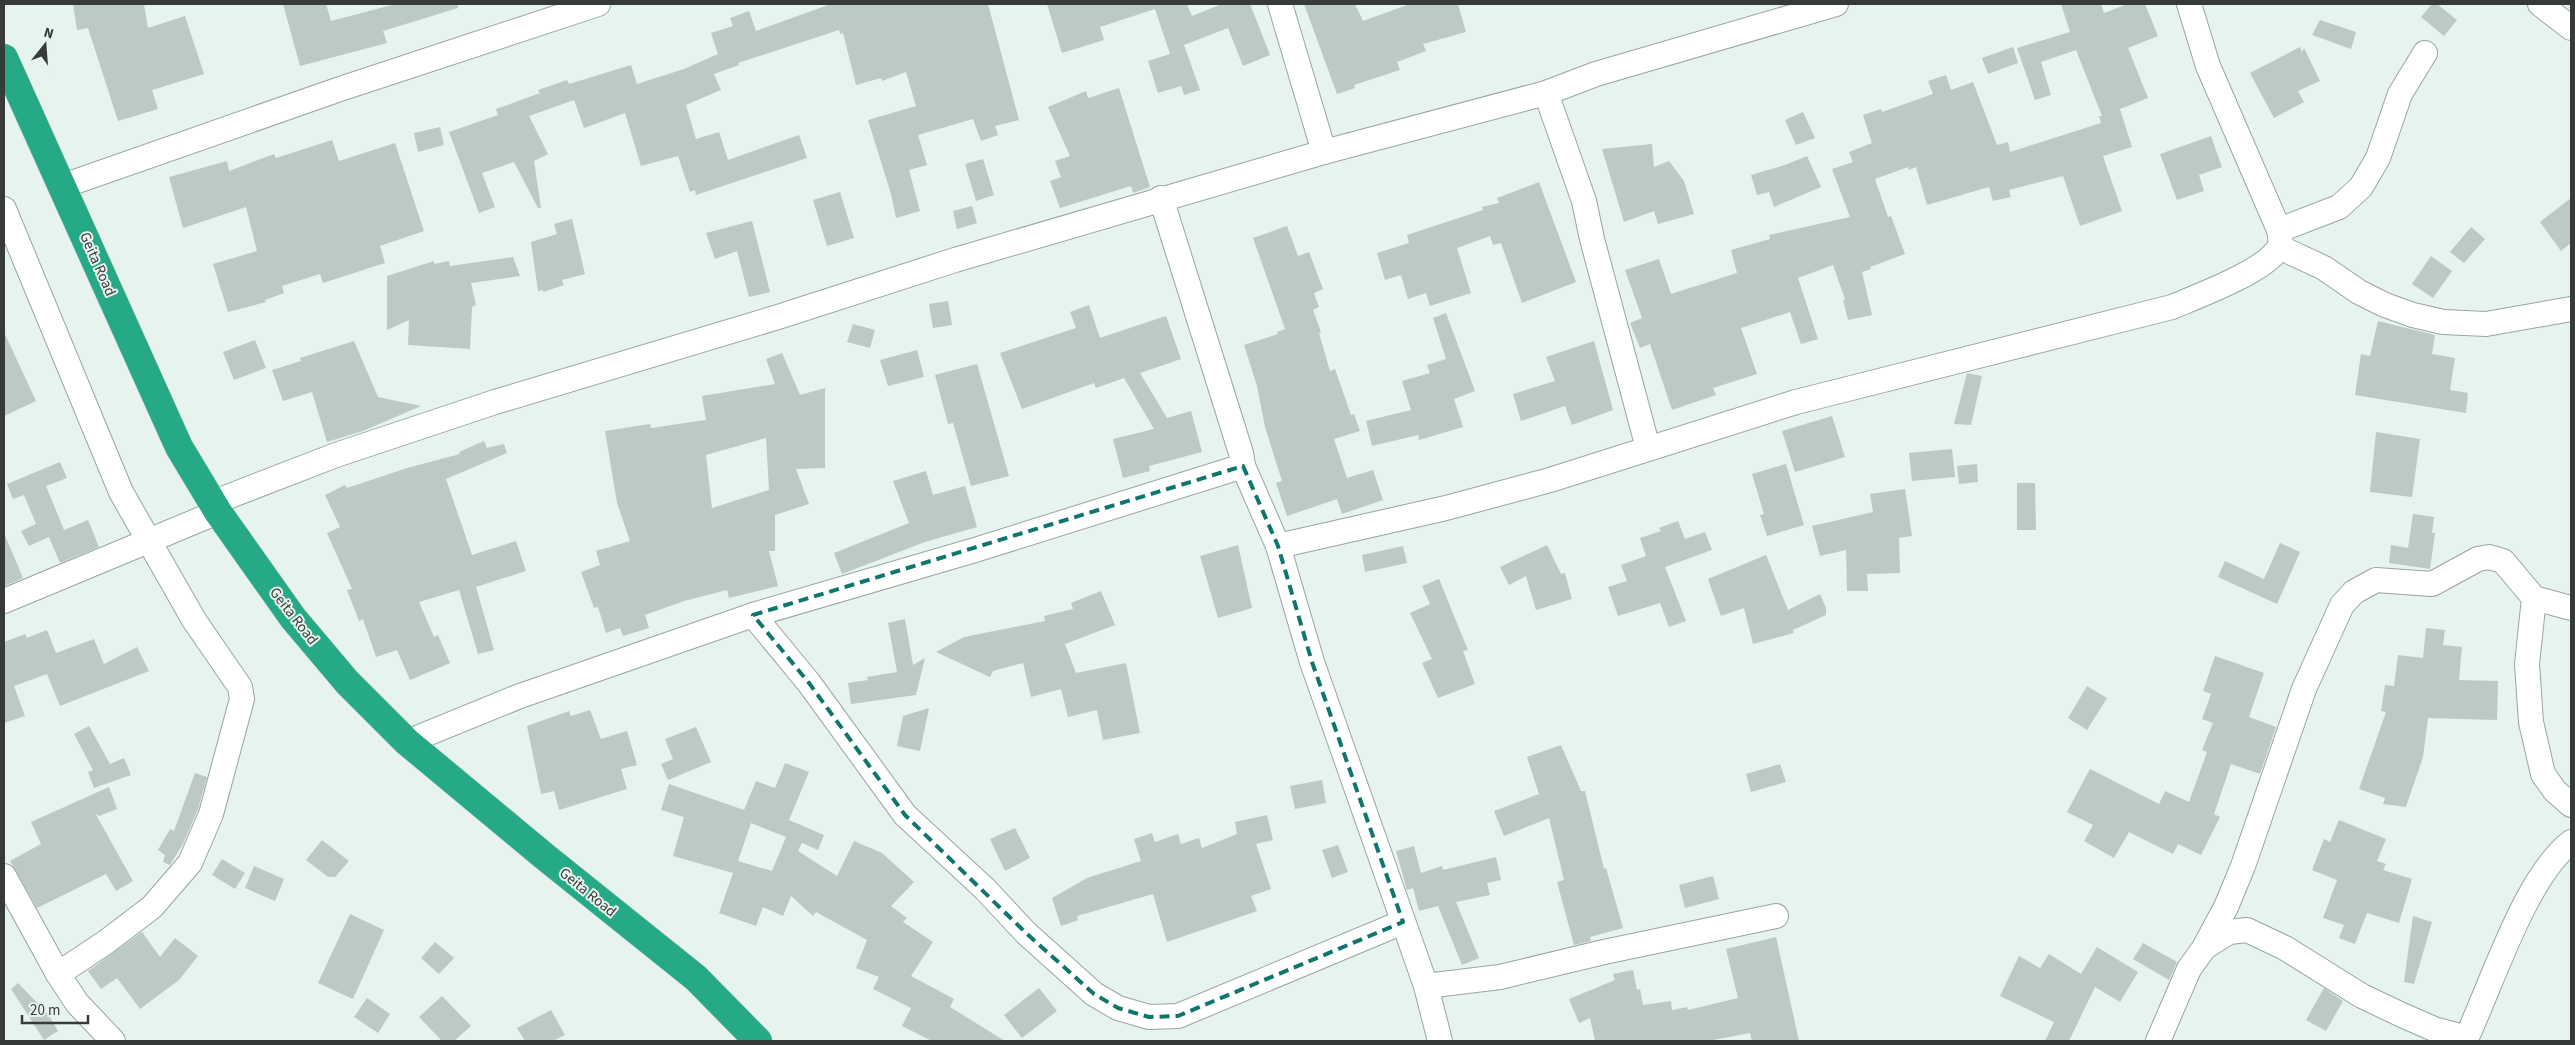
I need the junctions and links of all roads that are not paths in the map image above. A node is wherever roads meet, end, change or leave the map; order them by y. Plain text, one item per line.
1 (598, 4) edge
2 (1280, 4) edge
3 (1836, 4) edge
4 (2189, 4) edge
5 (2540, 4) edge
6 (2571, 28) edge
7 (2425, 53) dead end
8 (4, 58) edge
9 (1546, 93) junction
10 (1324, 152) junction
11 (63, 186) junction
12 (1161, 198) junction
13 (4, 209) edge
14 (2279, 238) junction
15 (2571, 309) edge
16 (1648, 448) junction
17 (1243, 466) junction
18 (215, 508) junction
19 (148, 541) junction
20 (1278, 546) junction
21 (2534, 598) junction
22 (4, 601) edge
23 (2571, 608) edge
24 (753, 615) junction
25 (407, 742) junction
26 (2571, 805) edge
27 (2571, 842) edge
28 (4, 876) edge
29 (1776, 916) dead end
30 (1403, 922) junction
31 (2204, 948) junction
32 (58, 974) junction
33 (1426, 986) junction
34 (2466, 1040) edge
35 (114, 1041) edge
36 (758, 1041) edge
37 (1440, 1041) edge
38 (2158, 1041) edge

1 - 11 street
2 - 10 street
3 - 9 street
4 - 14 street
5 - 6 street
7 - 14 street
8 - 11 highway, Geita Road
9 - 10 street
9 - 16 street
10 - 12 street
11 - 18 highway, Geita Road
12 - 17 street
12 - 18 street
13 - 19 street
14 - 15 street
14 - 16 street
16 - 20 street
17 - 20 street
17 - 24 street
18 - 19 street
18 - 25 highway, Geita Road
19 - 22 street
19 - 32 street
20 - 30 street
21 - 23 street
21 - 26 street
21 - 31 street
24 - 25 street
24 - 30 street
25 - 36 highway, Geita Road
27 - 34 street
28 - 32 street
29 - 33 street
30 - 33 street
31 - 34 street
31 - 38 street
32 - 35 street
33 - 37 street

